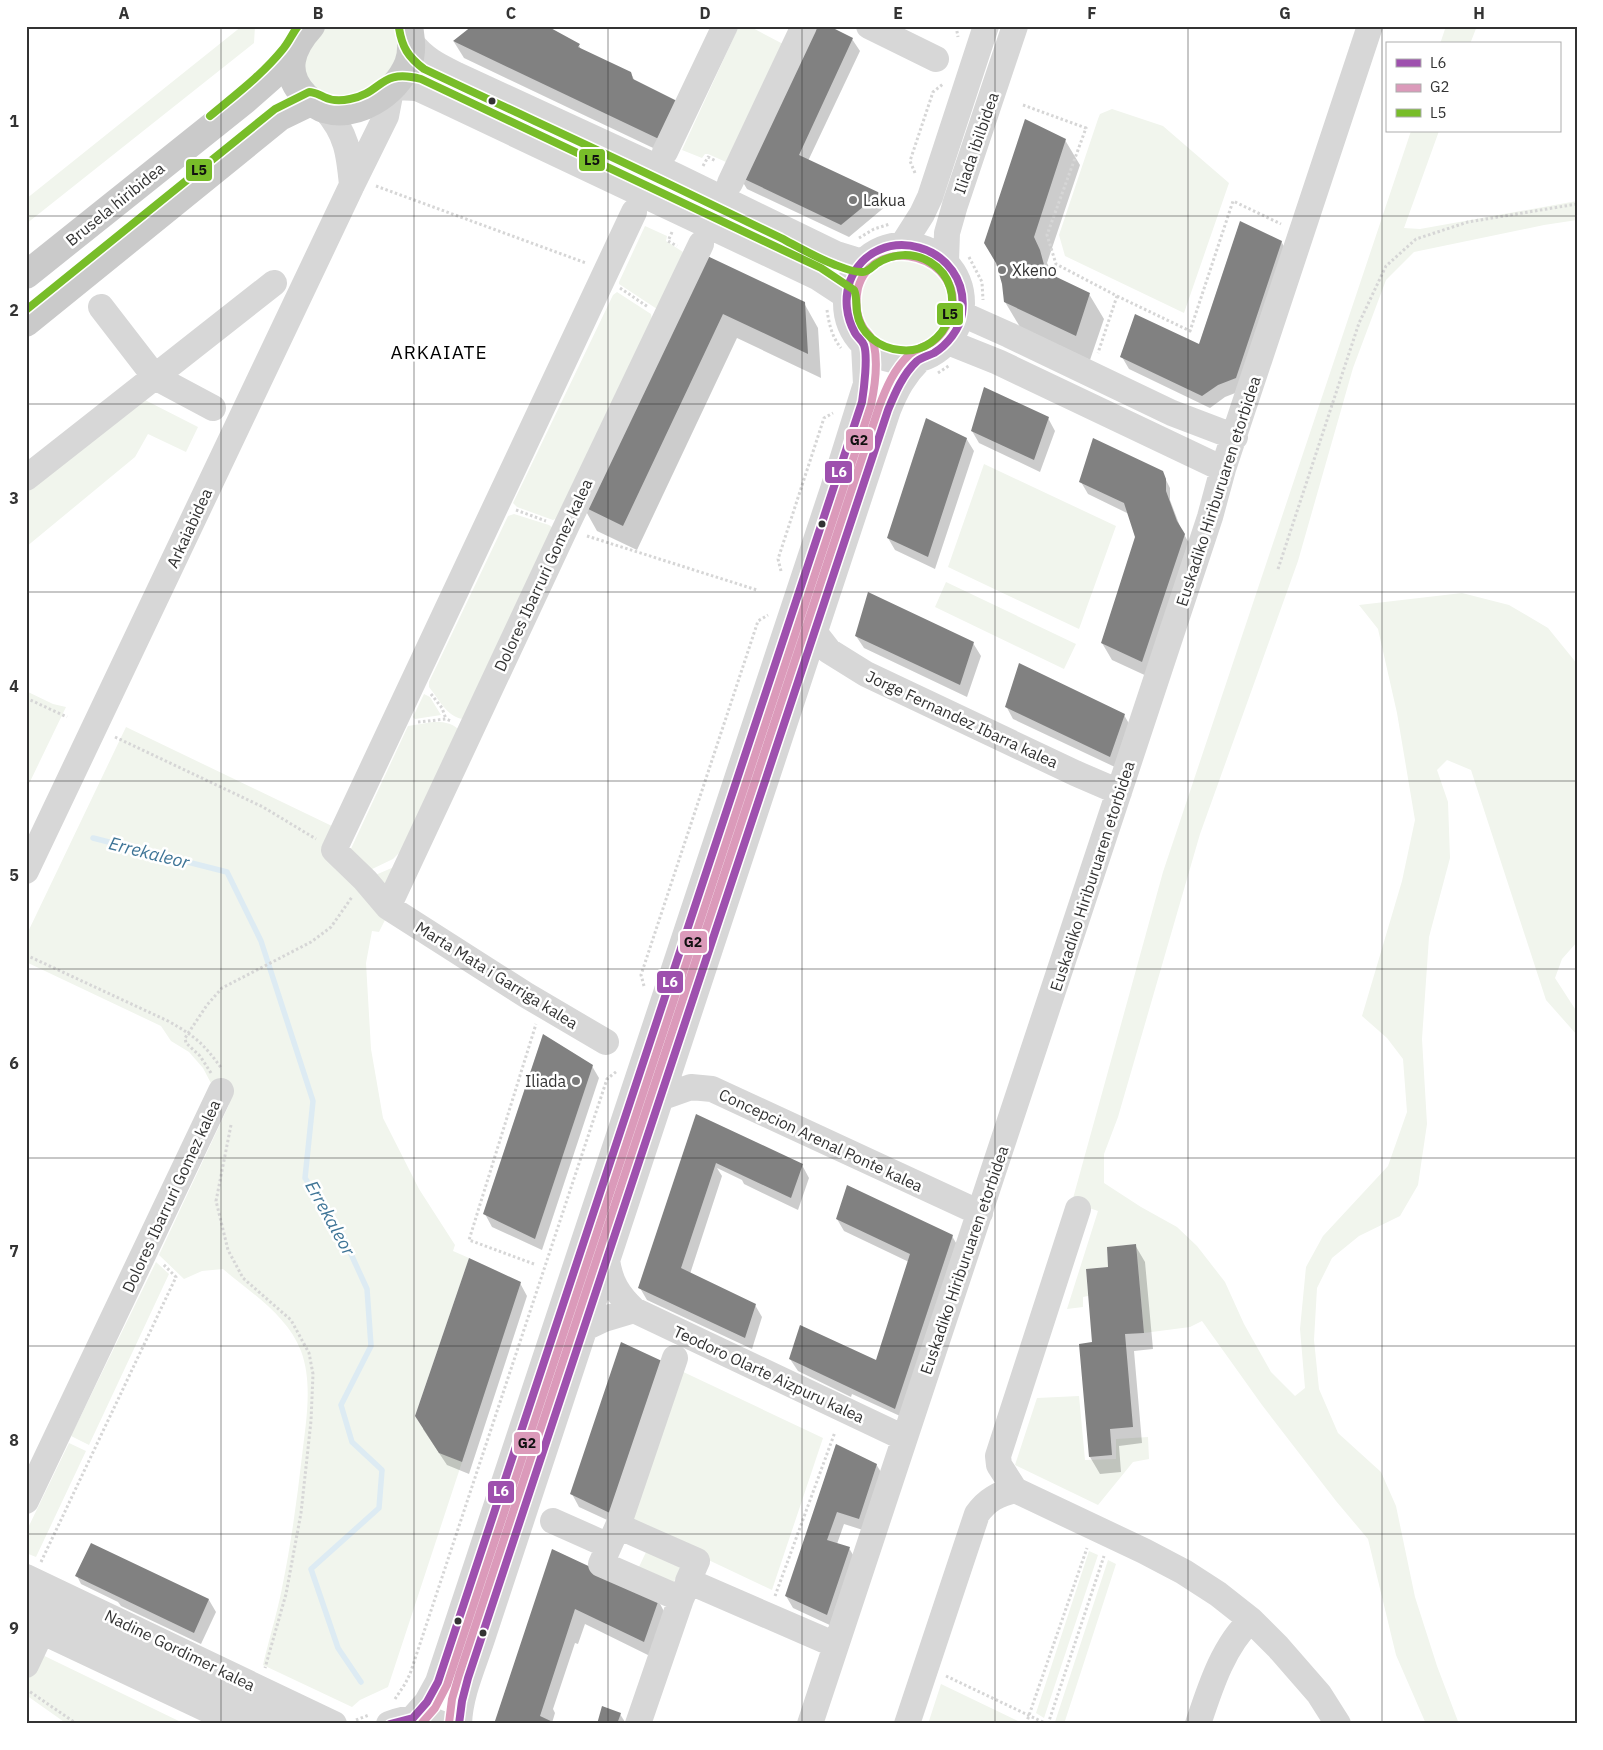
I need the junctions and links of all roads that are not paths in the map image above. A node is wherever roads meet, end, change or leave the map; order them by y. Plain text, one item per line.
1 (311, 26) edge
2 (725, 26) edge
3 (804, 26) edge
4 (869, 26) edge
5 (986, 26) edge
6 (1015, 26) edge
7 (1370, 26) edge
8 (411, 35) edge
9 (293, 53) junction
10 (941, 70) road end
11 (392, 88) junction
12 (318, 105) junction
13 (665, 152) dead end
14 (730, 183) dead end
15 (364, 185) junction
16 (634, 212) dead end
17 (899, 233) junction
18 (701, 244) dead end
19 (851, 259) junction
20 (946, 261) junction
21 (26, 275) edge
22 (274, 283) dead end
23 (836, 289) junction
24 (101, 307) dead end
25 (962, 314) junction
26 (26, 323) edge
27 (948, 342) junction
28 (853, 347) junction
29 (919, 360) junction
30 (155, 377) junction
31 (213, 408) dead end
32 (1235, 437) junction
33 (1223, 469) junction
34 (26, 478) edge
35 (815, 633) junction
36 (1119, 792) junction
37 (26, 871) edge
38 (388, 907) junction
39 (606, 1042) dead end
40 (223, 1083) road end
41 (660, 1098) junction
42 (1078, 1209) dead end
43 (980, 1213) junction
44 (607, 1260) junction
45 (634, 1310) junction
46 (583, 1329) junction
47 (675, 1358) dead end
48 (904, 1438) junction
49 (1015, 1490) junction
50 (26, 1501) edge
51 (553, 1521) dead end
52 (614, 1536) junction
53 (28, 1585) edge
54 (685, 1590) junction
55 (1251, 1620) junction
56 (40, 1622) edge
57 (824, 1640) dead end
58 (26, 1665) edge
59 (392, 1714) edge
60 (343, 1722) edge
61 (238, 1724) edge
62 (287, 1724) edge
63 (442, 1724) edge
64 (459, 1724) edge
65 (638, 1724) edge
66 (810, 1724) edge
67 (906, 1724) edge
68 (1198, 1724) edge
69 (1338, 1724) edge

1 - 9 main road, Brusela hiribidea
2 - 13 street
3 - 14 street
4 - 10 street
5 - 17 street, Iliada ibilbidea
6 - 20 street, Iliada ibilbidea
7 - 32 street, Euskadiko Hiriburuaren etorbidea
8 - 11 main road
8 - 19 street
9 - 12 main road
9 - 21 main road, Brusela hiribidea
11 - 12 main road
11 - 15 street, Arkaiabidea
11 - 23 street
12 - 15 street
12 - 26 main road
15 - 37 street, Arkaiabidea
16 - 38 street, Marta Mata i Garriga kalea
17 - 19 street
17 - 20 street
18 - 38 street, Dolores Ibarruri Gomez kalea
19 - 23 street
20 - 25 street
22 - 30 street
23 - 28 street
24 - 30 street
25 - 27 street
25 - 32 street
27 - 29 street
27 - 33 street
28 - 29 street
28 - 59 street
29 - 35 street
30 - 31 street
30 - 34 street
32 - 33 street, Euskadiko Hiriburuaren etorbidea
33 - 36 street, Euskadiko Hiriburuaren etorbidea
35 - 36 street, Jorge Fernandez Ibarra kalea
35 - 41 street
36 - 43 street, Euskadiko Hiriburuaren etorbidea
38 - 39 street, Marta Mata i Garriga kalea
40 - 50 street, Dolores Ibarruri Gomez kalea
41 - 43 street, Concepcion Arenal Ponte kalea
41 - 44 street
42 - 49 street
43 - 48 street, Euskadiko Hiriburuaren etorbidea
44 - 45 street, Teodoro Olarte Aizpuru kalea
44 - 46 street
45 - 46 street
45 - 48 street, Teodoro Olarte Aizpuru kalea
46 - 64 street
47 - 52 street
48 - 66 street, Euskadiko Hiriburuaren etorbidea
49 - 55 street
49 - 67 street
51 - 52 street
52 - 54 street
52 - 54 street
53 - 56 street, Nadine Gordimer kalea
53 - 60 street, Nadine Gordimer kalea
54 - 57 street
54 - 65 street
55 - 68 street
55 - 69 street
56 - 58 street
56 - 61 street, Nadine Gordimer kalea
56 - 62 street, Nadine Gordimer kalea
59 - 63 street

